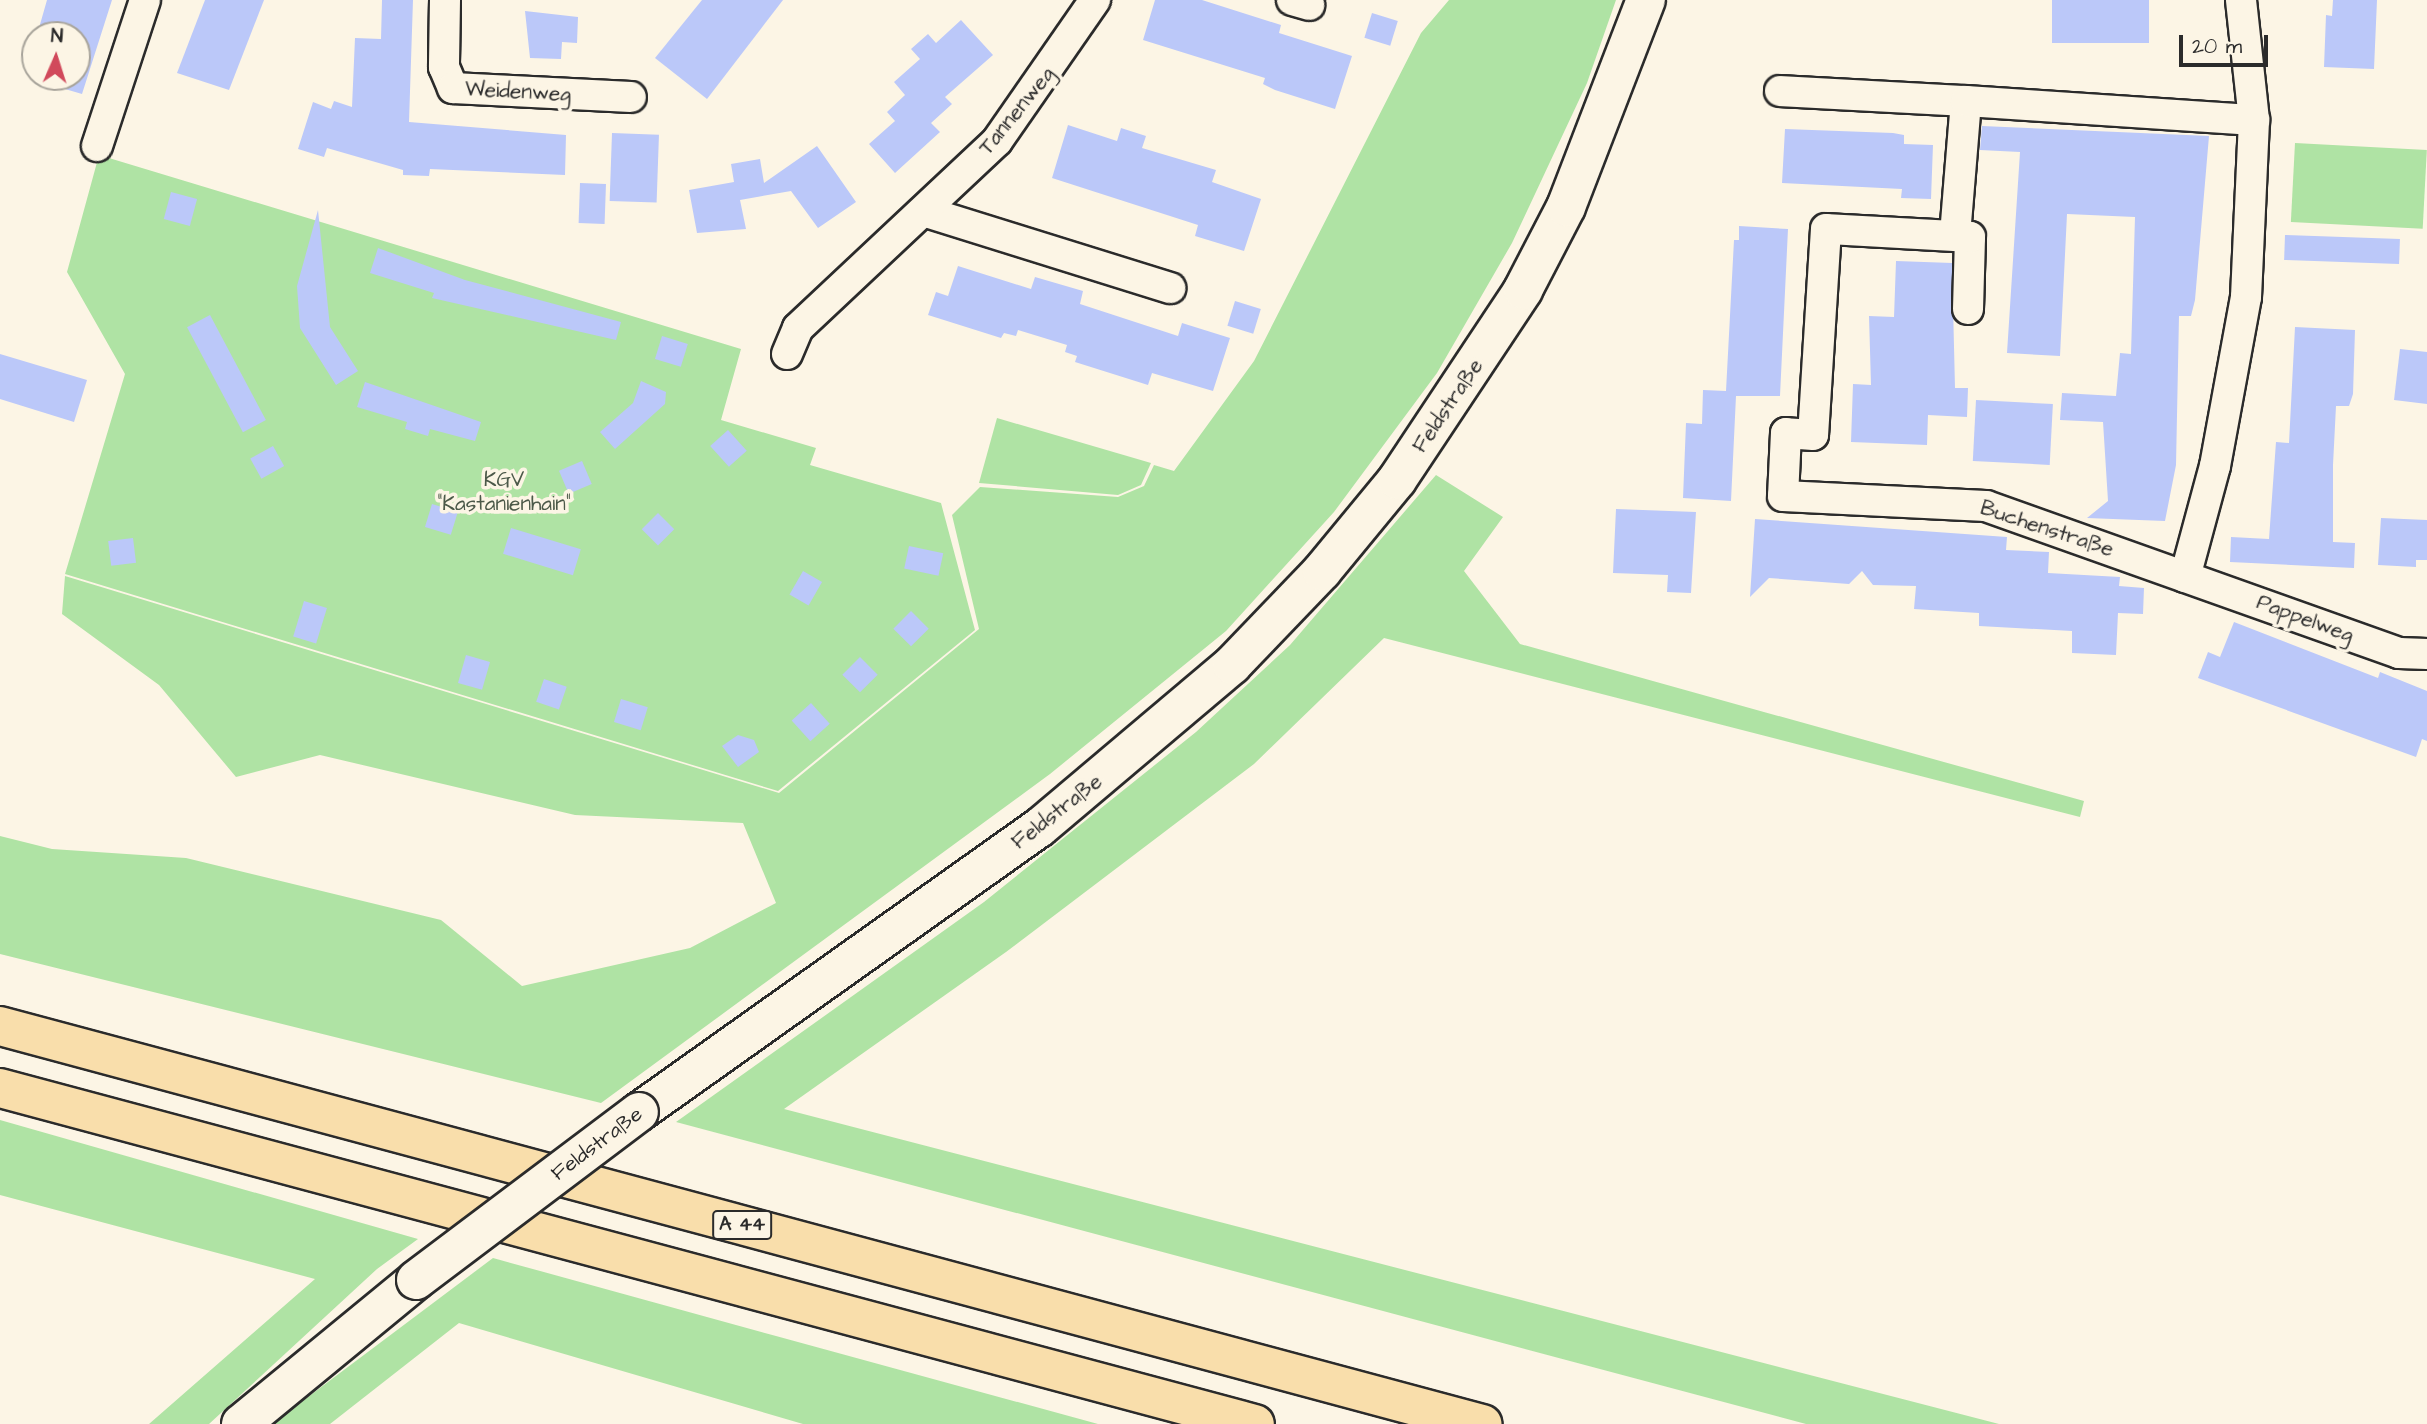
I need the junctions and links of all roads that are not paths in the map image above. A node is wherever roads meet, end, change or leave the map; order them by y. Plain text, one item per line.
1 (145, 0) edge
2 (445, 0) edge
3 (1096, 0) edge
4 (1646, 0) edge
5 (2241, 0) edge
6 (1780, 91) dead end
7 (631, 97) dead end
8 (1966, 101) junction
9 (2254, 120) junction
10 (97, 146) dead end
11 (926, 212) junction
12 (1955, 235) junction
13 (1170, 288) dead end
14 (1968, 309) dead end
15 (787, 354) dead end
16 (2185, 577) junction
17 (2427, 654) edge
18 (0, 1026) edge
19 (0, 1088) edge
20 (242, 1424) edge
21 (1255, 1424) edge
22 (1482, 1424) edge

1 - 10 street
2 - 7 street, Weidenweg
3 - 11 street, Tannenweg
4 - 20 main road, Feldstraße, bridge
5 - 9 street
6 - 8 street
8 - 9 street
8 - 12 street
9 - 16 street
11 - 13 street
11 - 15 street, Tannenweg
12 - 14 street
12 - 16 street, Buchenstraße
16 - 17 street, Pappelweg
18 - 22 highway, A 44
19 - 21 highway

